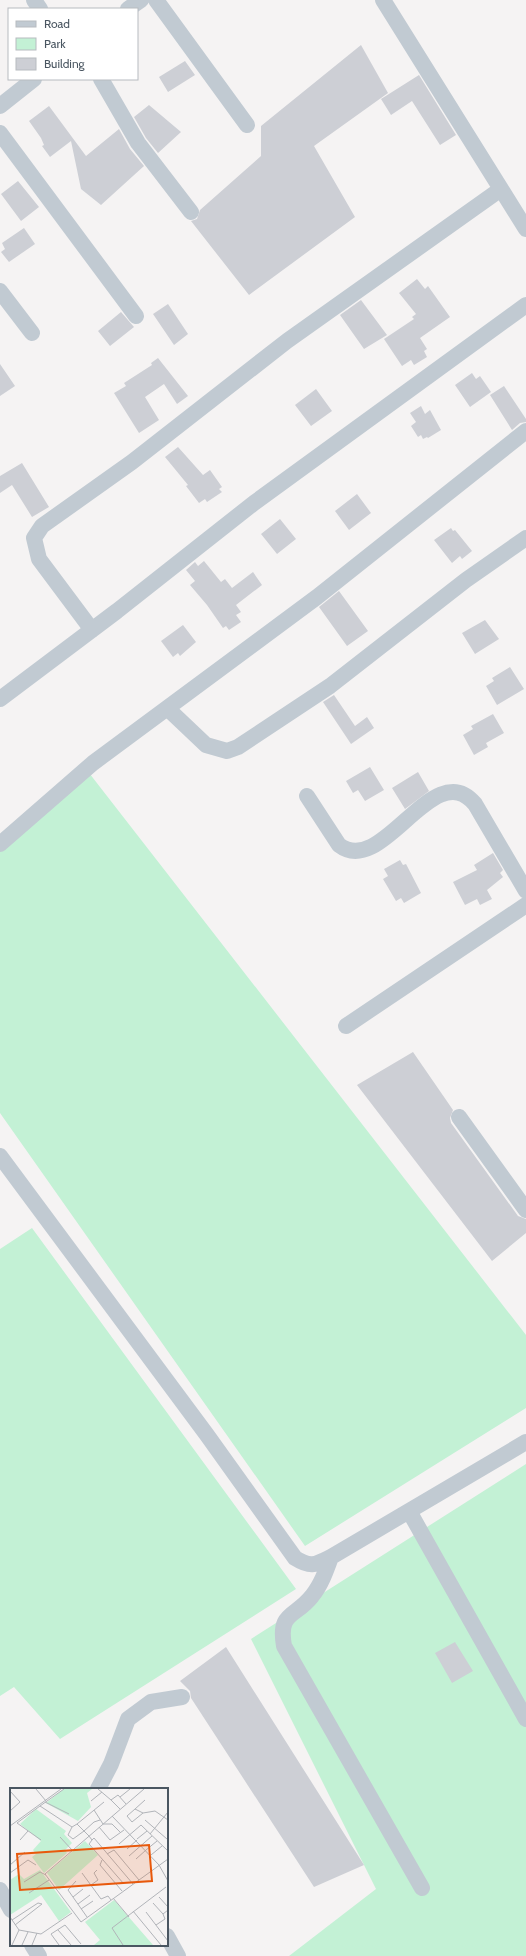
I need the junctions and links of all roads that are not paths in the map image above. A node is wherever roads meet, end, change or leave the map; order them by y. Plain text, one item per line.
1 (141, 0) edge
2 (156, 0) edge
3 (383, 0) edge
4 (129, 8) edge
5 (33, 80) edge
6 (101, 80) edge
7 (0, 106) edge
8 (247, 125) dead end
9 (0, 133) edge
10 (501, 189) junction
11 (191, 212) dead end
12 (526, 229) edge
13 (0, 291) edge
14 (526, 305) edge
15 (136, 316) dead end
16 (32, 333) dead end
17 (526, 431) edge
18 (526, 538) edge
19 (92, 630) junction
20 (0, 699) edge
21 (167, 708) junction
22 (307, 796) dead end
23 (0, 844) edge
24 (526, 891) edge
25 (526, 905) edge
26 (346, 1026) dead end
27 (459, 1117) dead end
28 (0, 1156) edge
29 (526, 1210) edge
30 (526, 1442) edge
31 (409, 1511) junction
32 (331, 1557) junction
33 (182, 1697) dead end
34 (526, 1718) edge
35 (99, 1788) edge
36 (422, 1888) dead end
37 (0, 1890) edge
38 (10, 1908) edge
39 (168, 1938) edge
40 (33, 1946) edge
41 (39, 1956) edge
42 (178, 1956) edge

1 - 4 street
2 - 8 street
3 - 10 street
5 - 7 street
6 - 11 street
9 - 15 street
10 - 12 street
10 - 19 street
13 - 16 street
14 - 19 street
17 - 21 street
18 - 21 street
19 - 20 street
21 - 23 street
22 - 24 street
25 - 26 street
27 - 29 street
28 - 32 street
30 - 31 street
31 - 32 street
31 - 34 street
32 - 36 street
33 - 35 street
37 - 38 street
39 - 42 street
40 - 41 street

